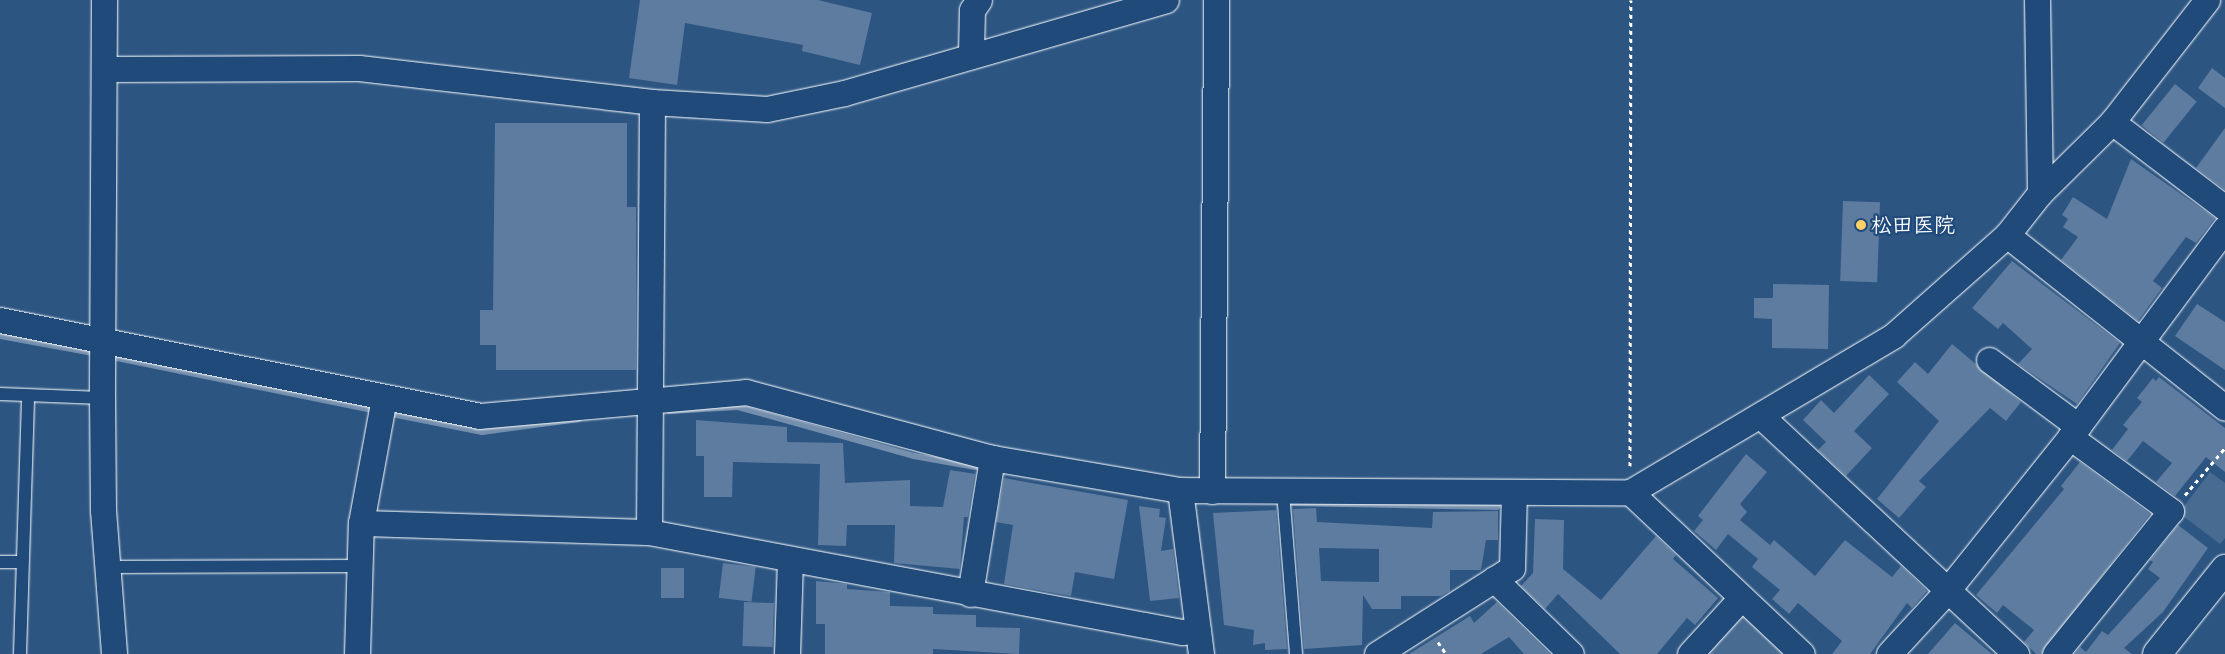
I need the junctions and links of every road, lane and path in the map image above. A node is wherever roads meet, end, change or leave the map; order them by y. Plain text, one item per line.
1 (104, 0) edge
2 (978, 0) edge
3 (1166, 0) edge
4 (1216, 0) edge
5 (1631, 0) edge
6 (2037, 0) edge
7 (2207, 0) edge
8 (971, 53) junction
9 (104, 69) junction
10 (652, 102) junction
11 (2112, 122) junction
12 (2040, 193) junction
13 (2225, 208) edge
14 (2225, 228) edge
15 (2008, 235) junction
16 (0, 320) edge
17 (102, 340) junction
18 (2142, 341) junction
19 (1988, 360) dead end
20 (0, 394) edge
21 (28, 396) junction
22 (102, 398) junction
23 (384, 398) junction
24 (649, 400) junction
25 (2225, 408) edge
26 (1762, 416) junction
27 (2074, 431) junction
28 (2225, 448) edge
29 (992, 458) junction
30 (1180, 490) junction
31 (1212, 491) junction
32 (1282, 492) junction
33 (1514, 492) junction
34 (1630, 492) junction
35 (2171, 511) junction
36 (361, 523) junction
37 (649, 532) junction
38 (790, 560) junction
39 (0, 562) edge
40 (22, 562) junction
41 (358, 566) junction
42 (107, 567) junction
43 (2225, 569) edge
44 (1494, 579) junction
45 (1946, 592) junction
46 (970, 594) junction
47 (1741, 598) junction
48 (1199, 642) edge
49 (1380, 653) edge
50 (20, 654) edge
51 (114, 654) edge
52 (357, 654) edge
53 (787, 654) edge
54 (1296, 654) edge
55 (1571, 654) edge
56 (1690, 654) edge
57 (1802, 654) edge
58 (1889, 654) edge
59 (2016, 654) edge
60 (2056, 654) edge
61 (2157, 654) edge

1 - 9 street
2 - 8 street
3 - 8 street
4 - 31 street
5 - 34 path
6 - 12 street
7 - 11 street
8 - 10 street
9 - 10 street
9 - 17 street
10 - 24 street
11 - 12 street
11 - 13 street
12 - 15 street
14 - 18 street
15 - 18 street
15 - 26 street
16 - 17 street
17 - 22 street
17 - 23 street
18 - 25 street
18 - 27 street
19 - 27 street
20 - 21 lane
21 - 22 lane
21 - 40 lane
22 - 42 street
23 - 24 street
23 - 36 street
24 - 29 street
24 - 37 street
26 - 34 street
26 - 45 street
27 - 35 street
27 - 45 street
28 - 35 path
29 - 30 street
29 - 46 street
30 - 31 street
30 - 48 street
31 - 32 street
32 - 33 street
32 - 54 lane
33 - 34 street
33 - 44 street
34 - 47 street
35 - 60 street
36 - 37 street
36 - 41 street
37 - 38 street
38 - 46 street
38 - 53 street
39 - 40 lane
40 - 50 lane
41 - 42 lane
41 - 52 street
42 - 51 street
43 - 61 street
44 - 49 street
44 - 55 street
45 - 58 street
45 - 59 street
46 - 48 street
47 - 56 street
47 - 57 street

